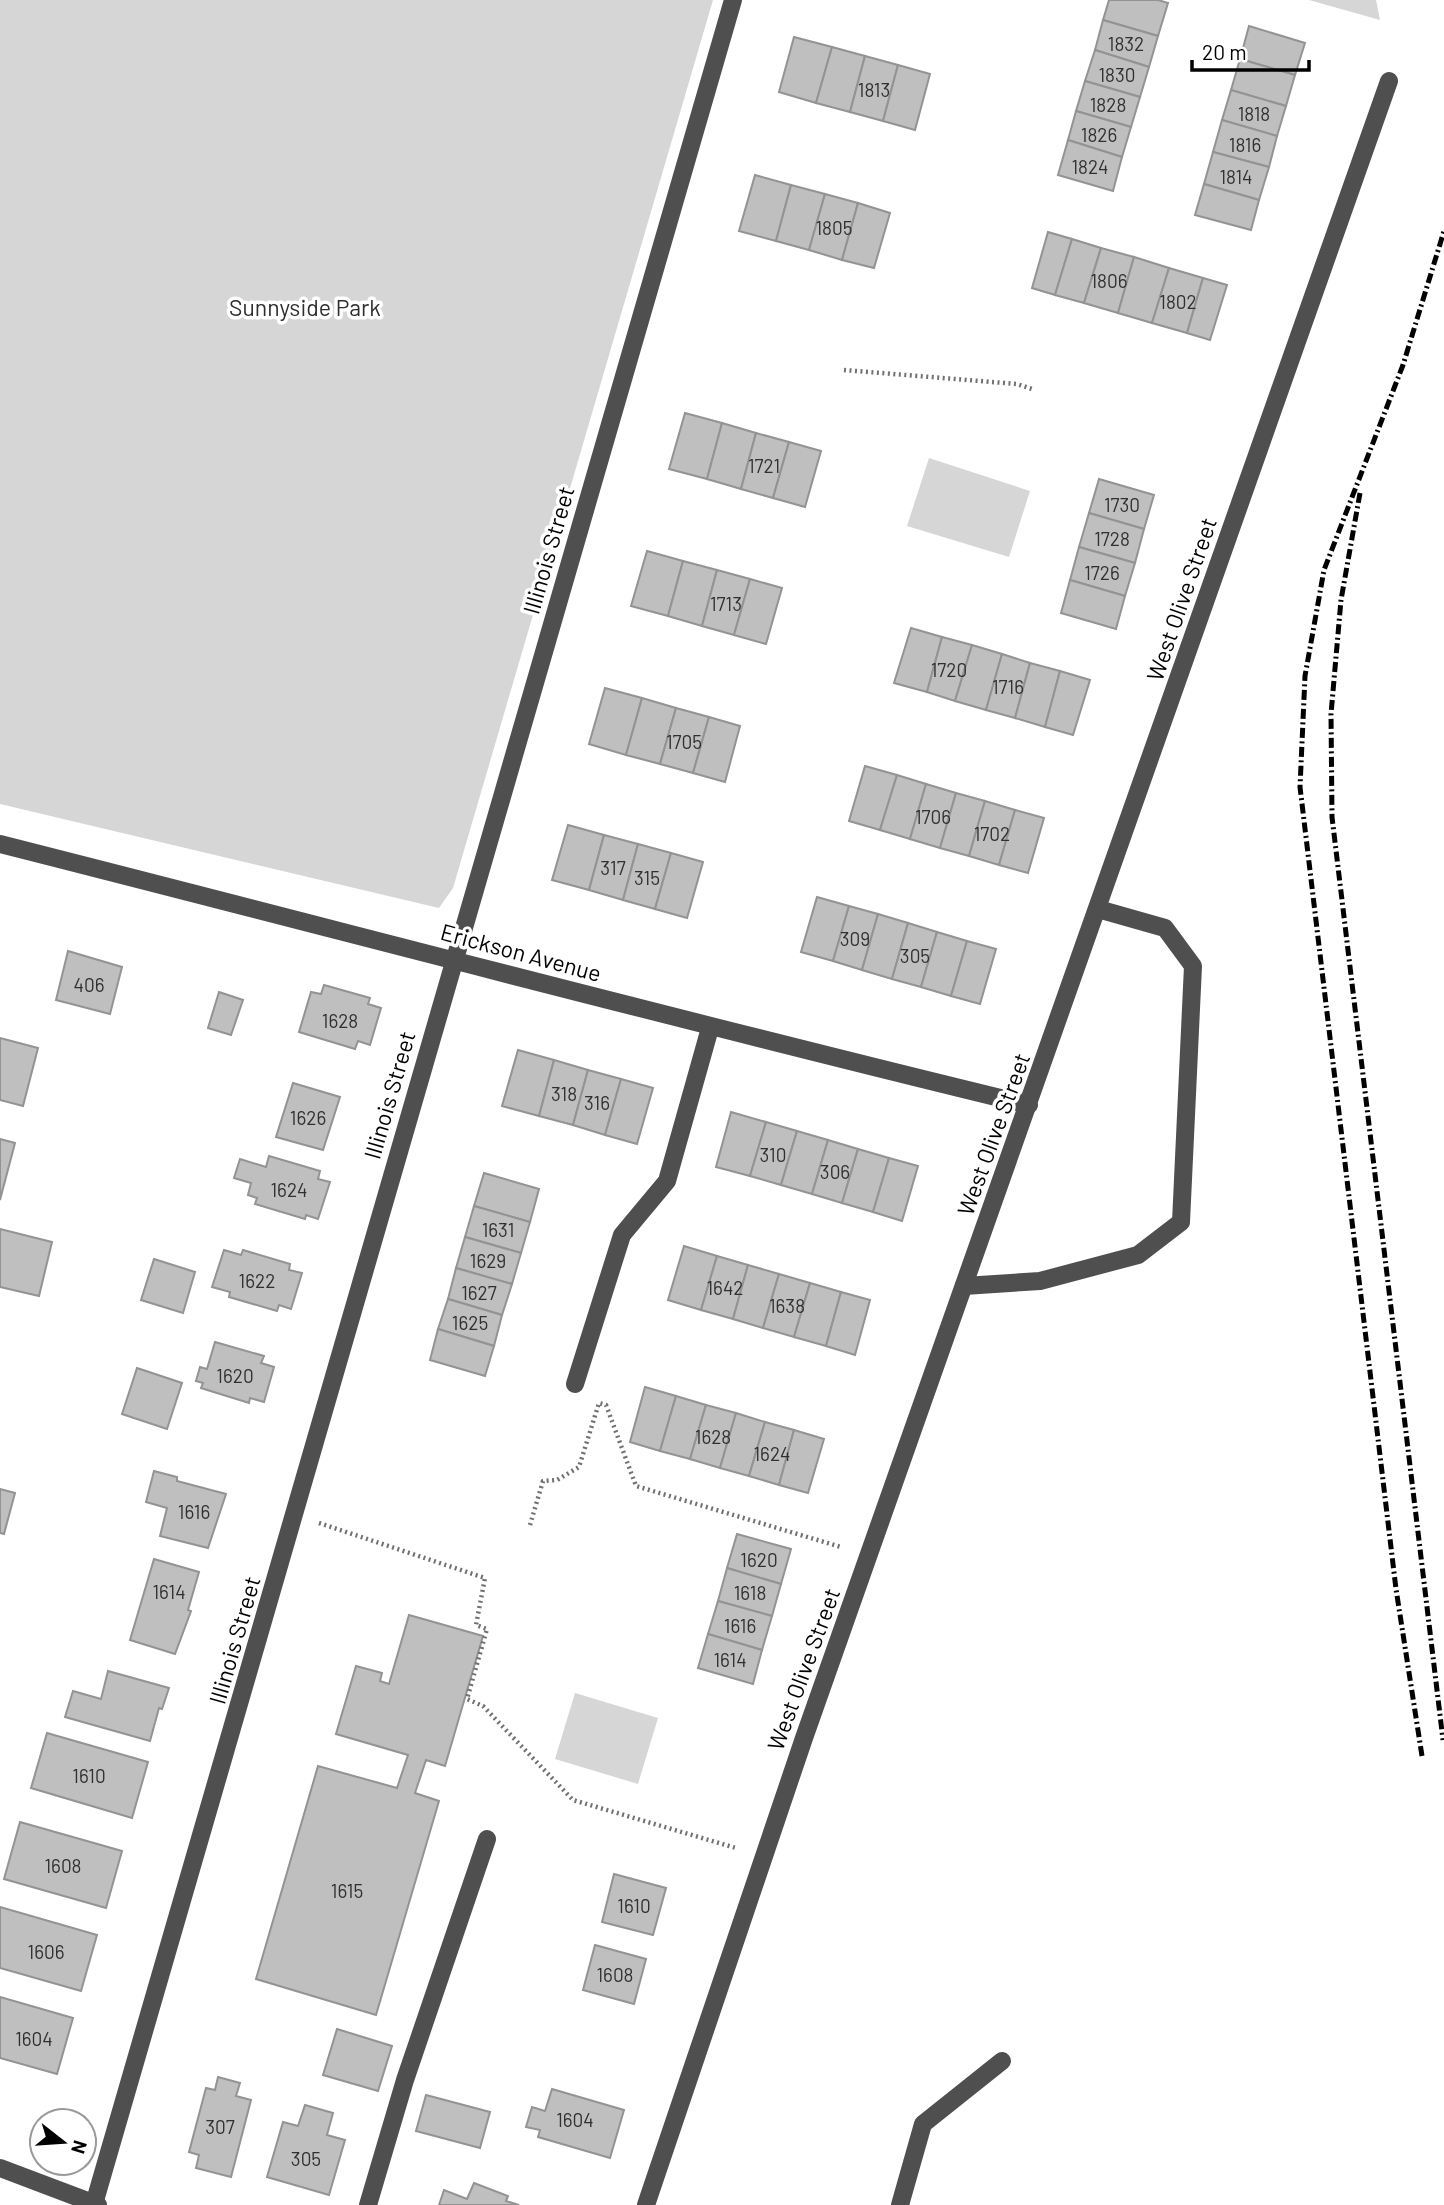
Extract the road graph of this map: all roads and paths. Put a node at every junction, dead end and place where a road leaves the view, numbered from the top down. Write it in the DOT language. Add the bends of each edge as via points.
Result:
graph roads {
  1 [pos="733,0"];
  2 [pos="1389,81"];
  3 [pos="844,370"];
  4 [pos="1032,389"];
  5 [pos="0,844"];
  6 [pos="1098,909"];
  7 [pos="455,959"];
  8 [pos="710,1028"];
  9 [pos="1029,1105"];
  10 [pos="964,1286"];
  11 [pos="575,1384"];
  12 [pos="295,1515"];
  13 [pos="530,1525"];
  14 [pos="869,1555"];
  15 [pos="487,1839"];
  16 [pos="764,1857"];
  17 [pos="1002,2061"];
  18 [pos="0,2168"];
  19 [pos="96,2204"];
  20 [pos="368,2205"];
  21 [pos="646,2205"];
  22 [pos="900,2205"];
  1 -- 7 [label="street, Illinois Street"];
  2 -- 6 [label="street, West Olive Street"];
  3 -- 4 [label="path"];
  5 -- 7 [label="street, Erickson Avenue"];
  6 -- 9 [label="street, West Olive Street"];
  6 -- 10 [label="street" via="1165,928 1193,966 1181,1222 1138,1255 1040,1281"];
  7 -- 8 [label="street, Erickson Avenue"];
  7 -- 12 [label="street, Illinois Street"];
  8 -- 9 [label="street, Erickson Avenue"];
  8 -- 11 [label="street" via="667,1181 622,1234"];
  9 -- 10 [label="street, West Olive Street"];
  10 -- 14 [label="street, West Olive Street"];
  12 -- 16 [label="path" via="485,1578 476,1625 487,1629 467,1699 483,1706 573,1800"];
  12 -- 19 [label="street, Illinois Street"];
  13 -- 14 [label="path" via="543,1480 557,1480 579,1467 599,1403 607,1405 636,1486"];
  14 -- 16 [label="street, West Olive Street"];
  15 -- 20 [label="street"];
  16 -- 21 [label="street, West Olive Street"];
  17 -- 22 [label="street" via="923,2124"];
  18 -- 19 [label="street"];
}
